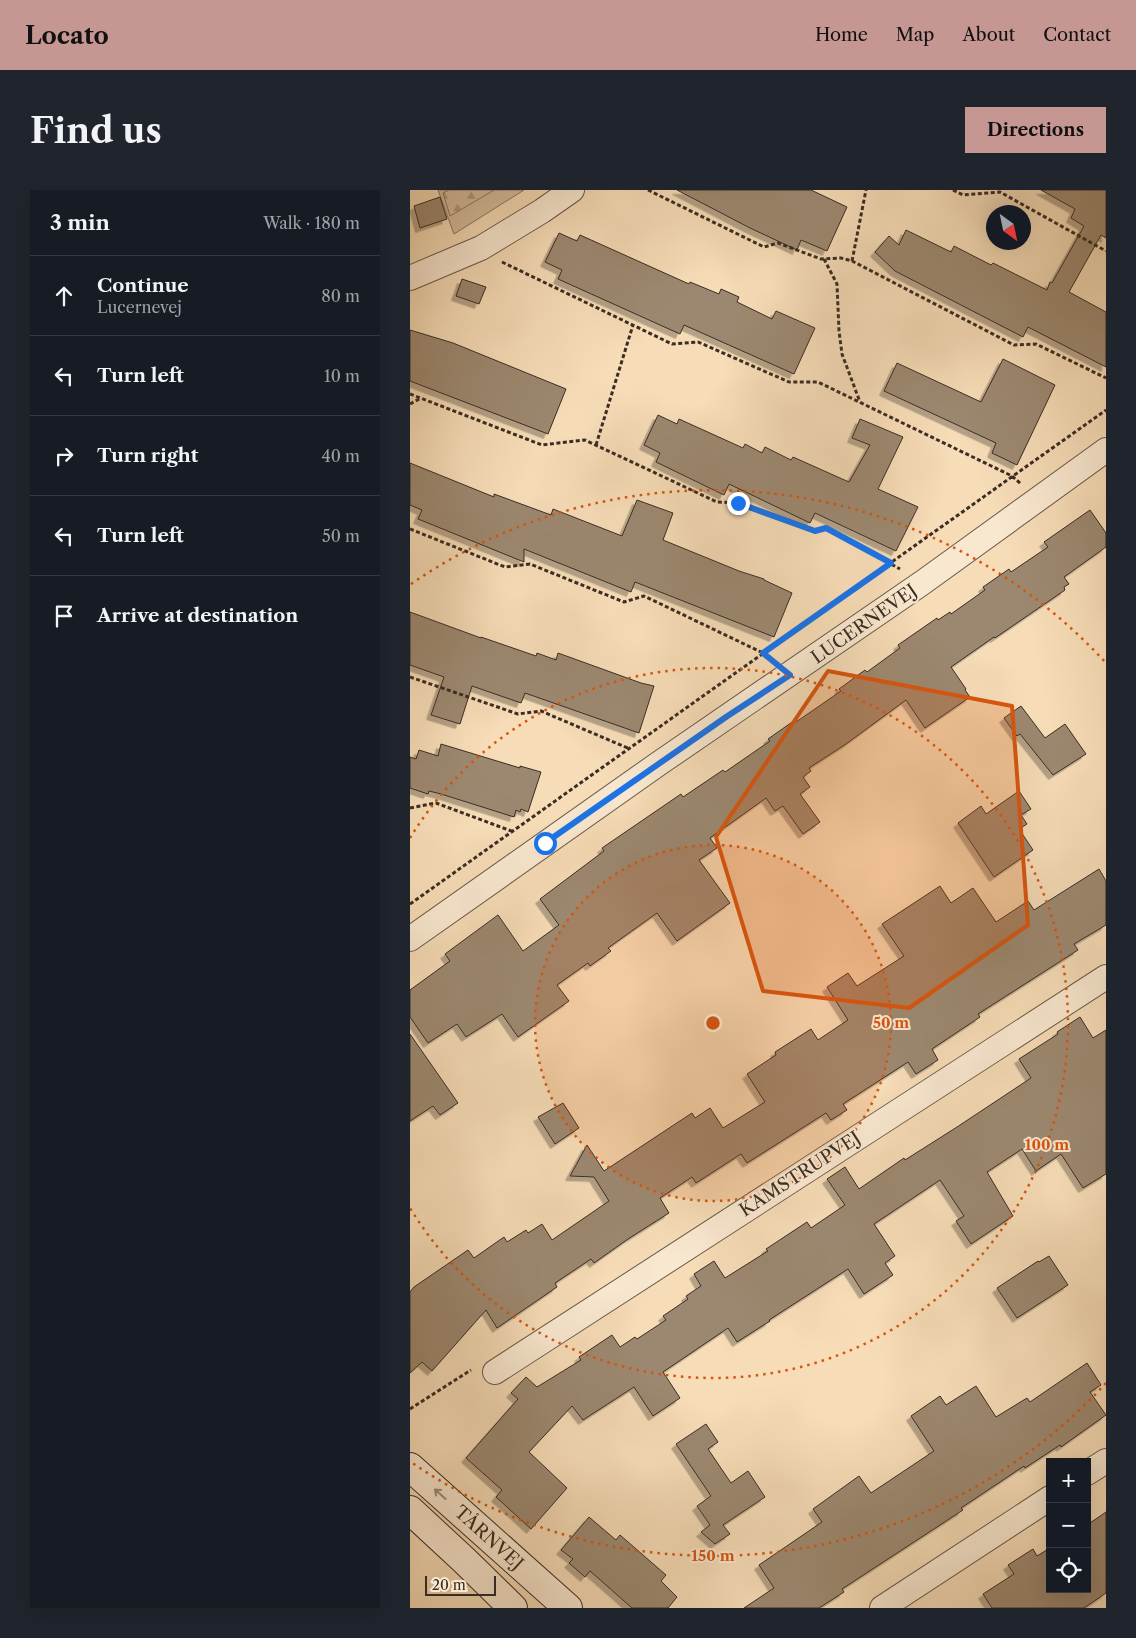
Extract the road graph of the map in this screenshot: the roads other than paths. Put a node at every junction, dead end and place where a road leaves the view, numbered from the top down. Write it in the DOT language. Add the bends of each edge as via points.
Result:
graph roads {
  1 [pos="572,190"];
  2 [pos="410,278"];
  3 [pos="1106,450"];
  4 [pos="410,939"];
  5 [pos="1106,977"];
  6 [pos="495,1372"];
  7 [pos="1106,1460"];
  8 [pos="410,1468"];
  9 [pos="1091,1470"];
  10 [pos="1046,1501"];
  11 [pos="410,1510"];
  12 [pos="513,1608"];
  13 [pos="568,1608"];
  14 [pos="882,1608"];
  1 -- 2 [label="street" via="481,248"];
  3 -- 4 [label="street, LUCERNEVEJ" via="922,583"];
  5 -- 6 [label="street, KAMSTRUPVEJ"];
  7 -- 9 [label="street"];
  13 -- 8 [label="street, TÅRNVEJ, one-way"];
  10 -- 14 [label="street"];
  11 -- 12 [label="street, TÅRNVEJ"];
}
